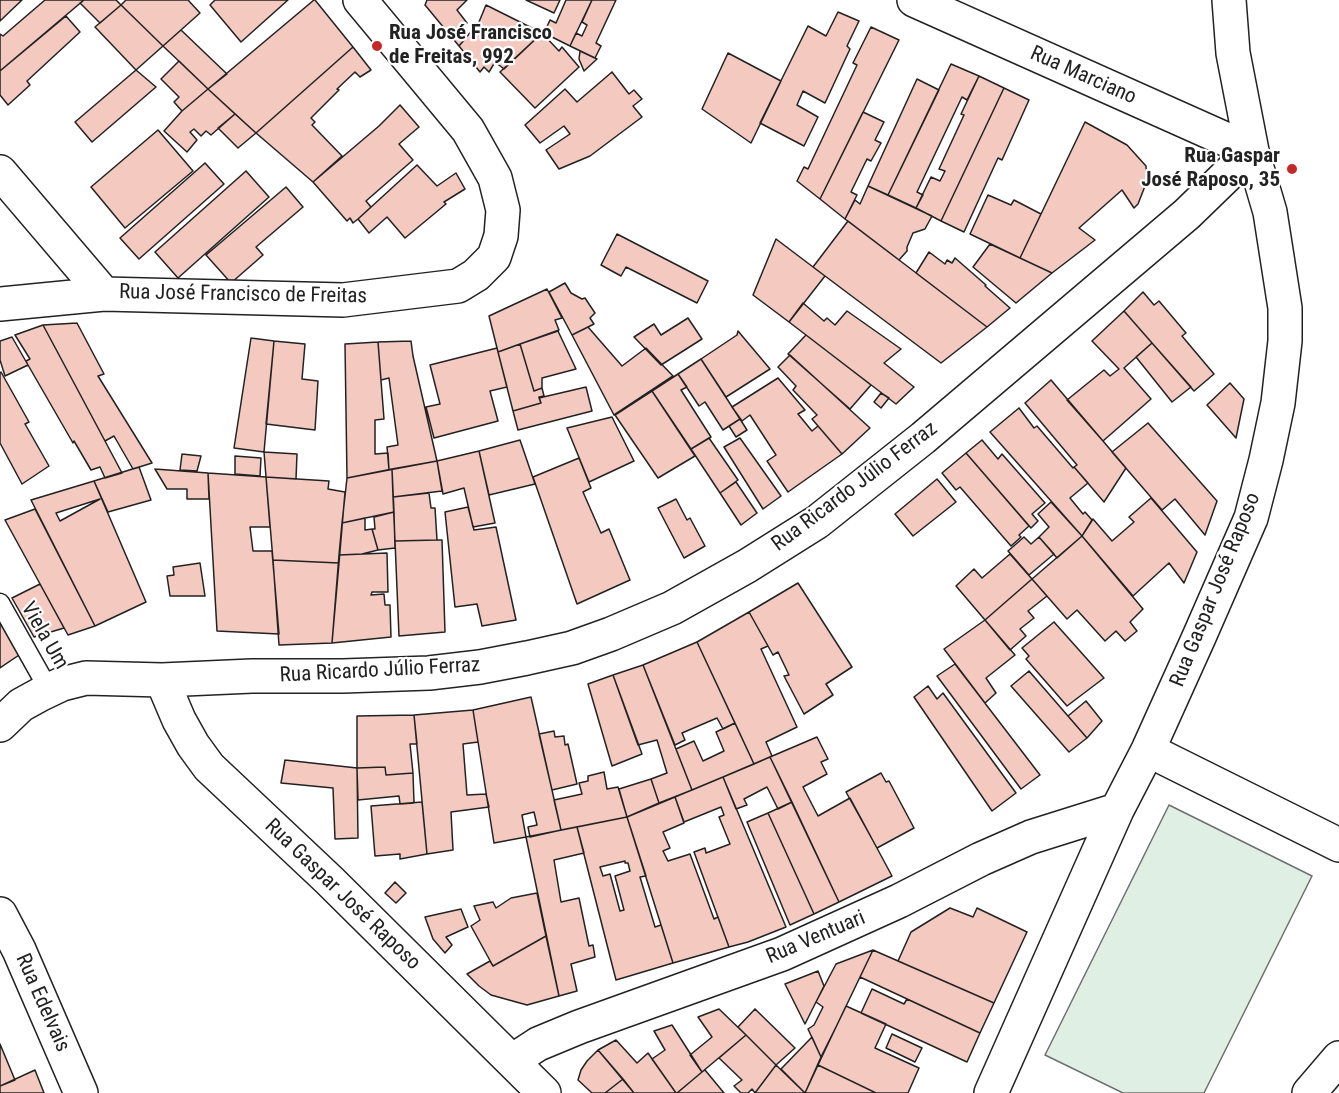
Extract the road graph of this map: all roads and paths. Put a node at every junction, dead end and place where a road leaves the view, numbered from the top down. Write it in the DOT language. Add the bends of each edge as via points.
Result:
graph roads {
  1 [pos="360,0"];
  2 [pos="914,0"];
  3 [pos="1229,0"];
  4 [pos="1252,151"];
  5 [pos="0,172"];
  6 [pos="104,294"];
  7 [pos="0,304"];
  8 [pos="0,603"];
  9 [pos="162,680"];
  10 [pos="49,690"];
  11 [pos="0,725"];
  12 [pos="1148,750"];
  13 [pos="1117,810"];
  14 [pos="1339,845"];
  15 [pos="0,914"];
  16 [pos="1339,1058"];
  17 [pos="512,1061"];
  18 [pos="81,1093"];
  19 [pos="544,1093"];
  20 [pos="991,1093"];
  21 [pos="1309,1093"];
  1 -- 6 [label="street, Rua José Francisco de Freitas" via="468,130 495,178 502,210 501,236 494,256 476,275 458,286 343,300"];
  2 -- 4 [label="street, Rua Marciano"];
  3 -- 4 [label="street, Rua Gaspar José Raposo" via="1233,53"];
  4 -- 9 [label="street, Rua Ricardo Júlio Ferraz" via="1186,214 923,438 817,522 672,608 572,648 480,667 429,673"];
  4 -- 12 [label="street, Rua Gaspar José Raposo" via="1270,212 1286,308 1278,403 1251,518"];
  5 -- 6 [label="street"];
  6 -- 7 [label="street, Rua José Francisco de Freitas"];
  8 -- 10 [label="lane, Viela Um"];
  9 -- 10 [label="street, Rua Ricardo Júlio Ferraz" via="86,678"];
  9 -- 17 [label="street, Rua Gaspar José Raposo" via="193,745 209,767"];
  10 -- 11 [label="street, Rua Ricardo Júlio Ferraz" via="21,705"];
  12 -- 13 [label="street, Rua Gaspar José Raposo"];
  12 -- 14 [label="street"];
  13 -- 17 [label="street, Rua Ventuari" via="1031,837 782,954 579,1027 538,1044"];
  13 -- 20 [label="street, Rua Gaspar José Raposo"];
  15 -- 18 [label="street, Rua Edelvais"];
  16 -- 21 [label="street"];
  17 -- 19 [label="street, Rua Gaspar José Raposo"];
}
